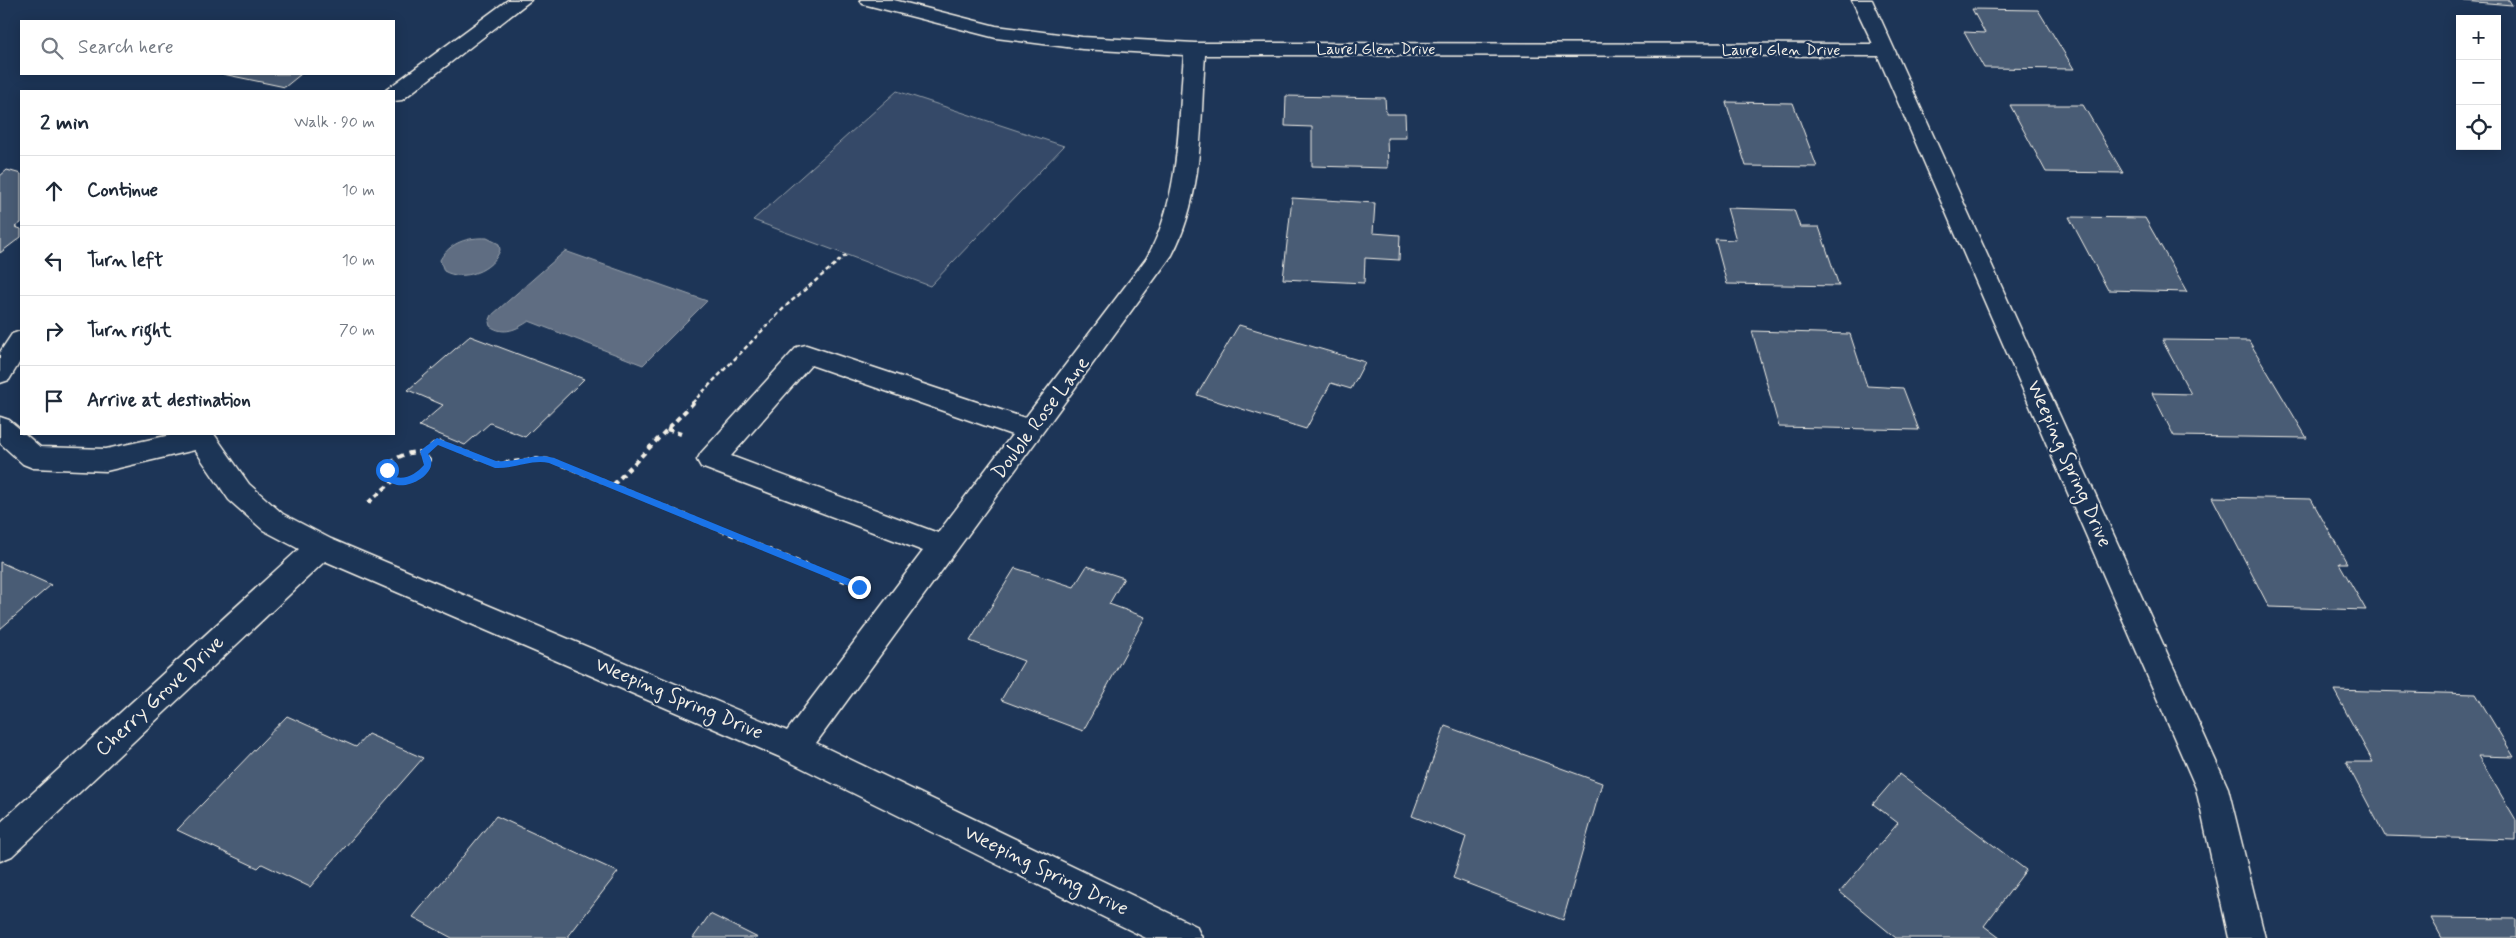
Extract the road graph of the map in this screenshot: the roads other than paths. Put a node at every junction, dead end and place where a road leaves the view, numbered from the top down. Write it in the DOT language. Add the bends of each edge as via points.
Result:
graph roads {
  1 [pos="521,0"];
  2 [pos="870,0"];
  3 [pos="1862,0"];
  4 [pos="1195,48"];
  5 [pos="1886,50"];
  6 [pos="395,94"];
  7 [pos="20,342"];
  8 [pos="0,372"];
  9 [pos="0,427"];
  10 [pos="1031,431"];
  11 [pos="201,436"];
  12 [pos="321,547"];
  13 [pos="944,547"];
  14 [pos="793,748"];
  15 [pos="0,845"];
  16 [pos="1184,938"];
  17 [pos="2247,938"];
  1 -- 6 [label="street"];
  2 -- 4 [label="street, Laurel Glen Drive" via="996,32 1082,43"];
  3 -- 5 [label="street, Weeping Spring Drive"];
  4 -- 5 [label="street, Laurel Glen Drive"];
  4 -- 10 [label="street, Double Rose Lane" via="1183,194 1170,239 1155,264"];
  5 -- 17 [label="street, Weeping Spring Drive" via="2212,788"];
  7 -- 8 [label="street"];
  9 -- 11 [label="street" via="33,456 106,460"];
  10 -- 13 [label="street, Double Rose Lane"];
  10 -- 13 [label="street" via="806,354 712,460"];
  11 -- 12 [label="street, Weeping Spring Drive" via="239,492 273,522"];
  12 -- 14 [label="street, Weeping Spring Drive"];
  12 -- 15 [label="street, Cherry Grove Drive"];
  13 -- 14 [label="street, Double Rose Lane"];
  14 -- 16 [label="street, Weeping Spring Drive"];
}
